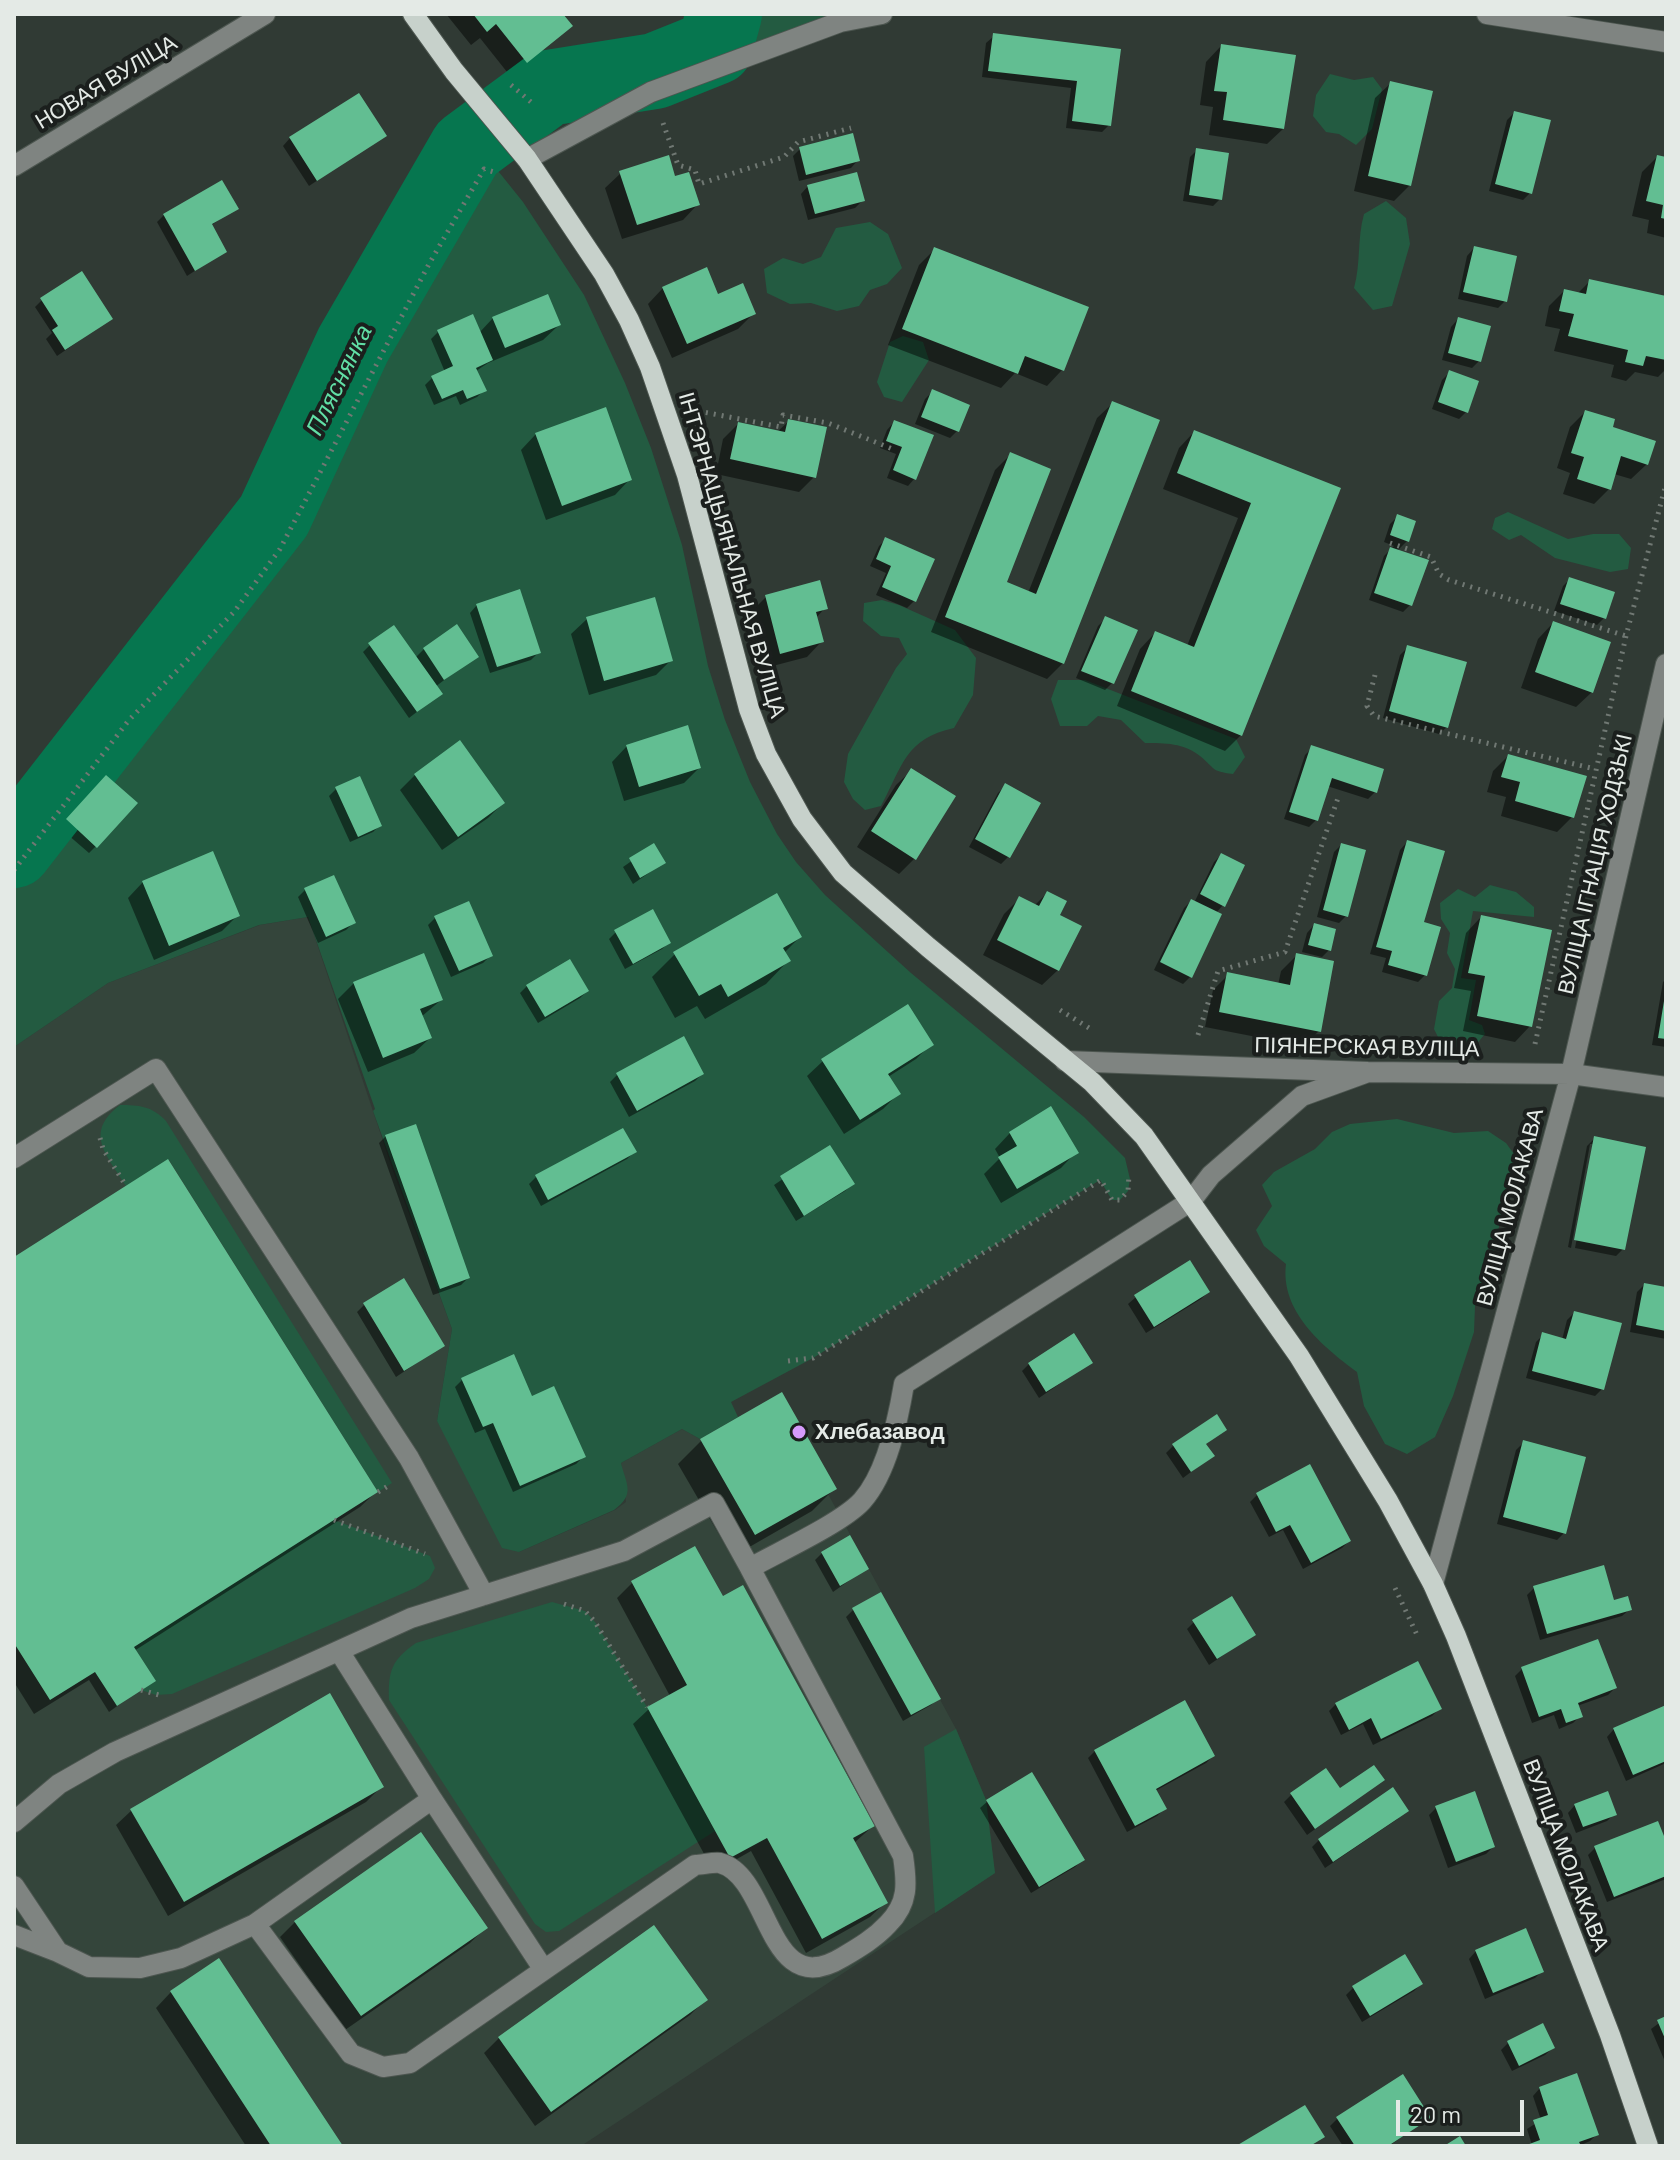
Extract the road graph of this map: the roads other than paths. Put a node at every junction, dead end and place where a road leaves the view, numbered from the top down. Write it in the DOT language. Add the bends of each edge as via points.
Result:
graph roads {
  1 [pos="265,14"];
  2 [pos="413,14"];
  3 [pos="882,14"];
  4 [pos="1487,14"];
  5 [pos="1666,42"];
  6 [pos="523,154"];
  7 [pos="14,166"];
  8 [pos="1666,664"];
  9 [pos="1065,1061"];
  10 [pos="1368,1072"];
  11 [pos="1571,1074"];
  12 [pos="1666,1087"];
  13 [pos="14,1158"];
  14 [pos="1191,1201"];
  15 [pos="750,1568"];
  16 [pos="1433,1584"];
  17 [pos="484,1595"];
  18 [pos="339,1651"];
  19 [pos="432,1799"];
  20 [pos="14,1822"];
  21 [pos="14,1886"];
  22 [pos="255,1924"];
  23 [pos="14,1935"];
  24 [pos="58,1952"];
  25 [pos="544,1970"];
  26 [pos="1648,2146"];
  1 -- 7 [label="street, НОВАЯ ВУЛІЦА"];
  2 -- 6 [label="main road, ІНТЭРНАЦЫЯНАЛЬНАЯ ВУЛІЦА"];
  3 -- 6 [label="street" via="840,22 651,92"];
  4 -- 5 [label="street"];
  6 -- 9 [label="main road, ІНТЭРНАЦЫЯНАЛЬНАЯ ВУЛІЦА" via="604,274 650,367 687,475 749,709 766,754 802,819 843,873"];
  8 -- 11 [label="street, ВУЛІЦА ІГНАЦІЯ ХОДЗЬКІ"];
  9 -- 10 [label="street, ПІЯНЕРСКАЯ ВУЛІЦА"];
  9 -- 14 [label="main road, ІНТЭРНАЦЫЯНАЛЬНАЯ ВУЛІЦА" via="1130,1119"];
  10 -- 11 [label="street, ПІЯНЕРСКАЯ ВУЛІЦА"];
  10 -- 14 [label="street" via="1302,1096 1211,1175"];
  11 -- 12 [label="street, ПІЯНЕРСКАЯ ВУЛІЦА"];
  11 -- 16 [label="street, ВУЛІЦА МОЛАКАВА"];
  13 -- 17 [label="street" via="156,1069 409,1458"];
  14 -- 15 [label="street" via="904,1384 884,1463 862,1500"];
  14 -- 16 [label="main road, ВУЛІЦА МОЛАКАВА" via="1299,1356"];
  15 -- 17 [label="street" via="714,1503 624,1551"];
  15 -- 25 [label="street" via="903,1856 907,1888 896,1916 874,1938 826,1968 804,1968 786,1955 738,1873 718,1863 695,1865"];
  16 -- 26 [label="main road, ВУЛІЦА МОЛАКАВА" via="1610,2035"];
  17 -- 18 [label="street" via="411,1618"];
  18 -- 19 [label="street"];
  18 -- 20 [label="street" via="115,1752 59,1784"];
  19 -- 22 [label="street"];
  19 -- 25 [label="street"];
  21 -- 24 [label="street"];
  22 -- 24 [label="street" via="181,1958 140,1968 89,1967"];
  22 -- 25 [label="street" via="351,2054 383,2067 410,2063"];
  23 -- 24 [label="street"];
}
